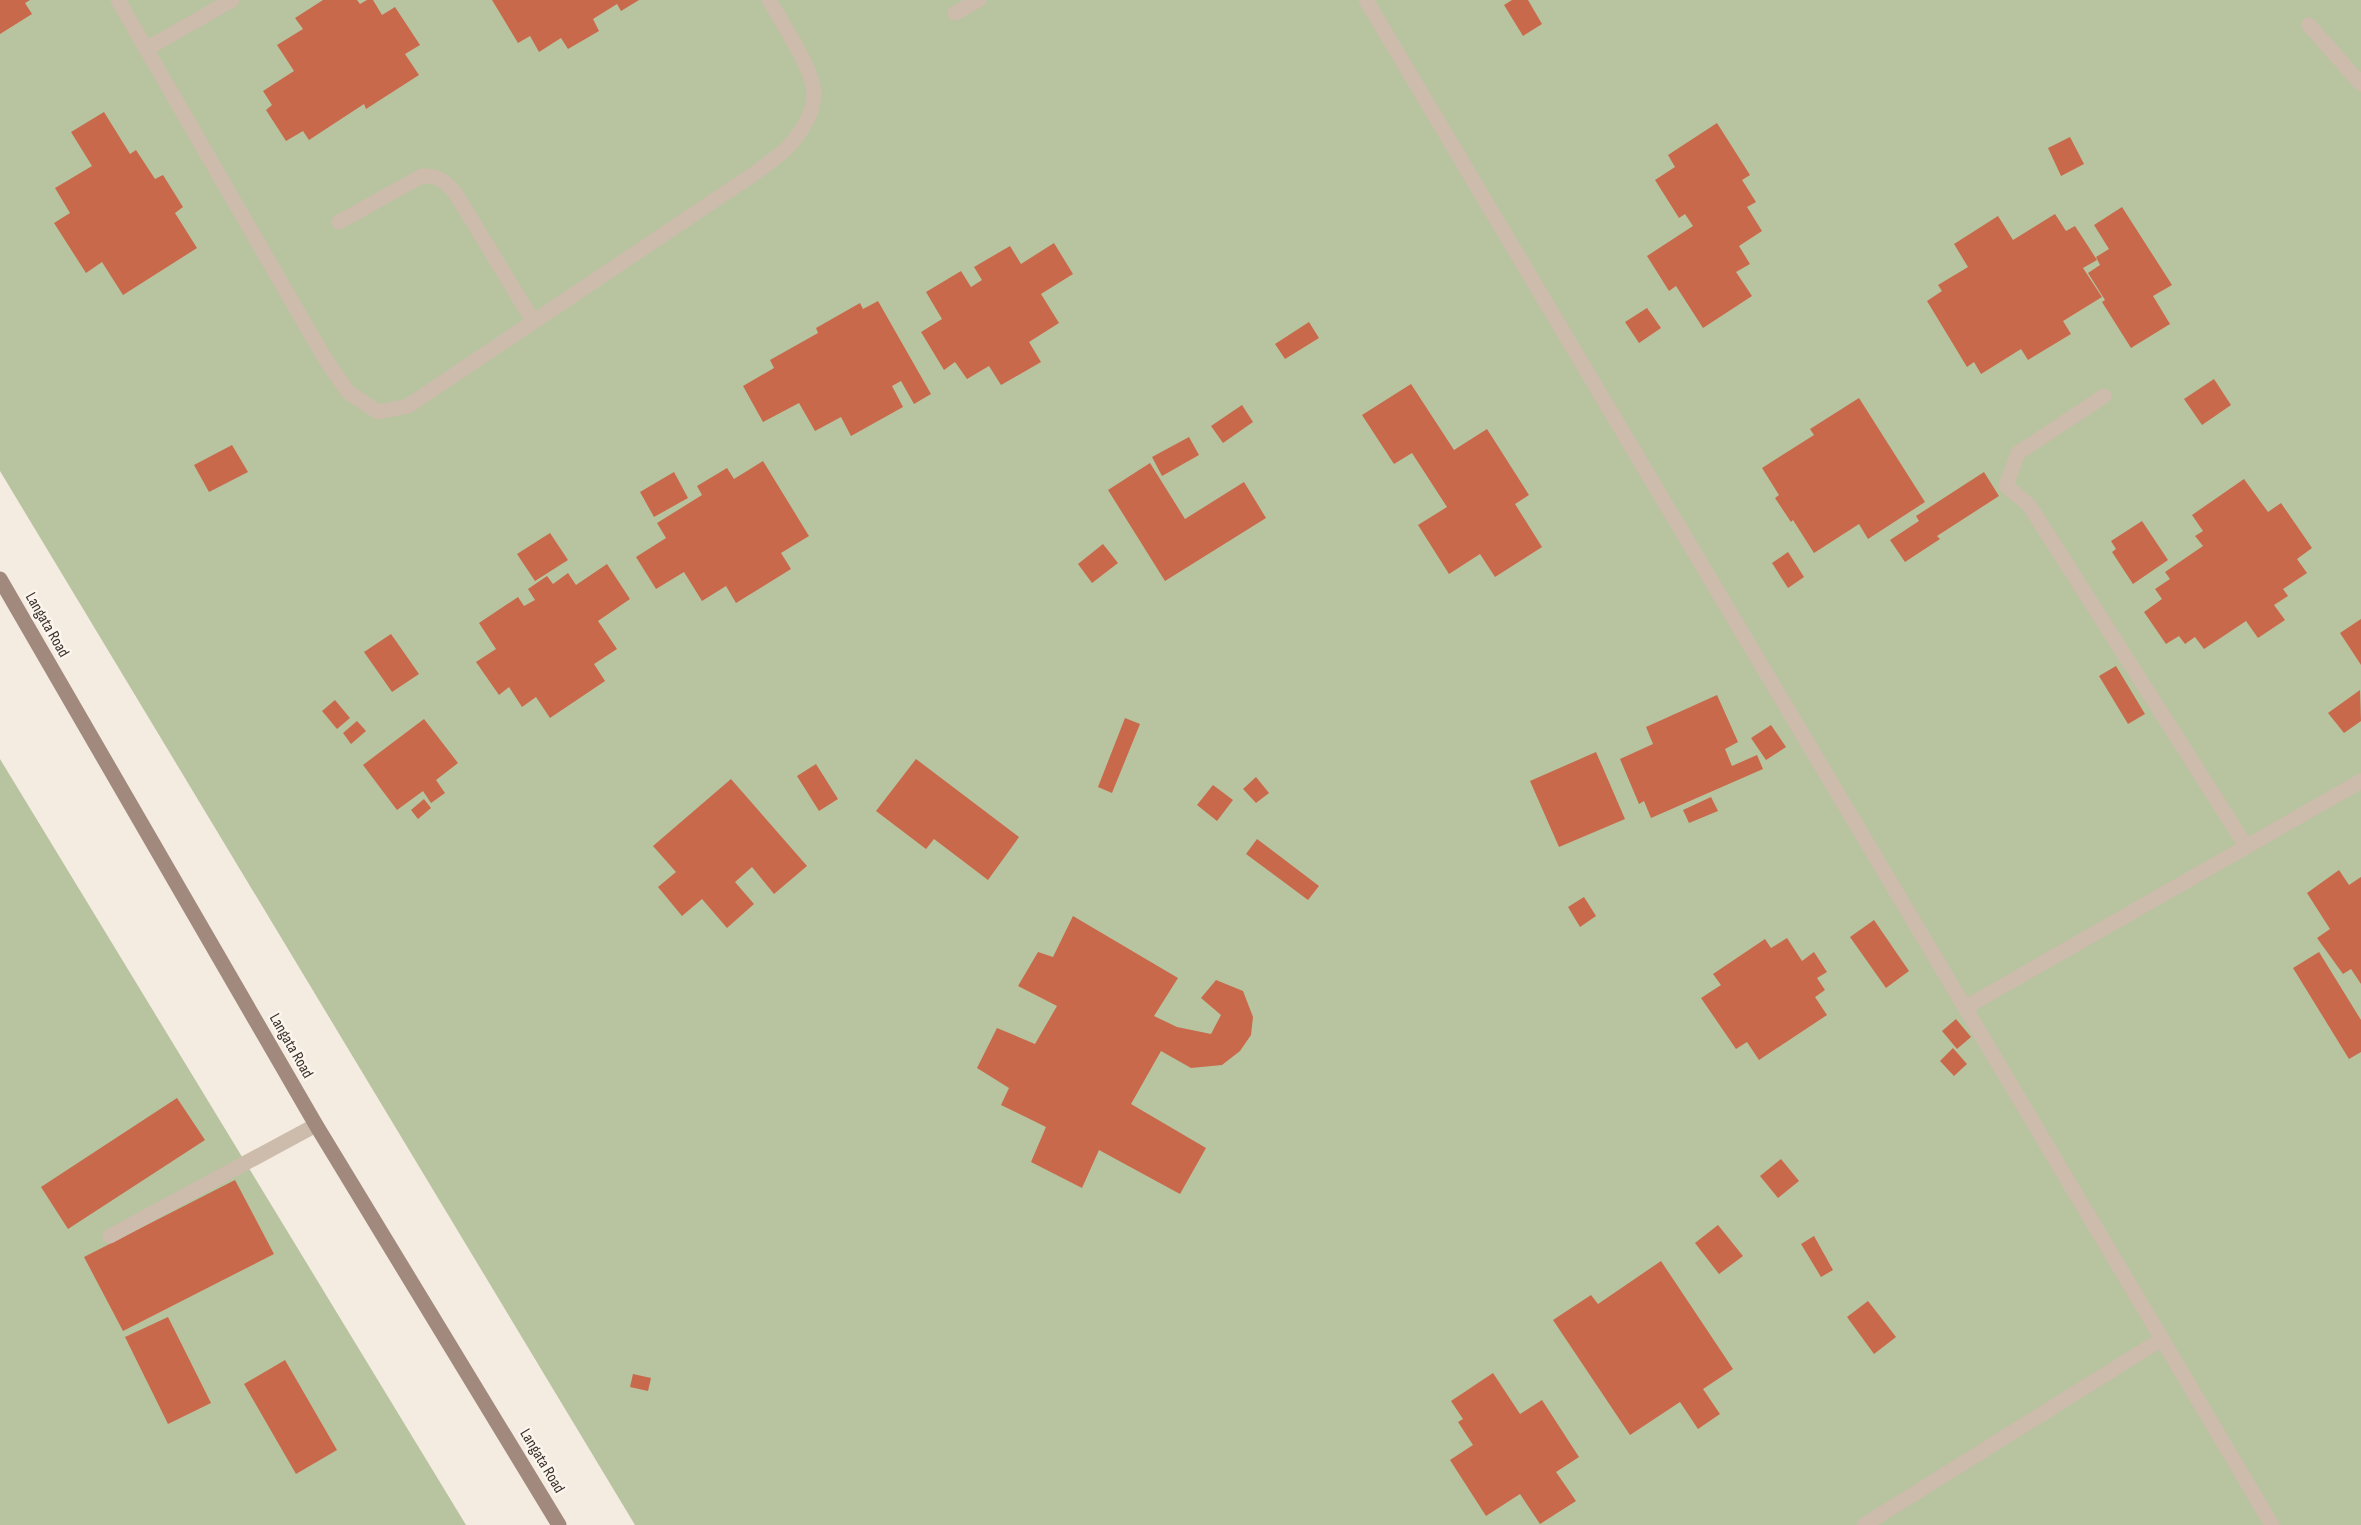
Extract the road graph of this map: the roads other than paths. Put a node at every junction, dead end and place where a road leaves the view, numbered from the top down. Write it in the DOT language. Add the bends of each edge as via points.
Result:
graph roads {
  1 [pos="118,0"];
  2 [pos="232,0"];
  3 [pos="769,0"];
  4 [pos="979,0"];
  5 [pos="1366,0"];
  6 [pos="955,13"];
  7 [pos="2309,25"];
  8 [pos="146,49"];
  9 [pos="2361,84"];
  10 [pos="339,222"];
  11 [pos="533,321"];
  12 [pos="2104,396"];
  13 [pos="0,579"];
  14 [pos="2361,781"];
  15 [pos="2246,846"];
  16 [pos="1966,1007"];
  17 [pos="316,1125"];
  18 [pos="110,1236"];
  19 [pos="2162,1339"];
  20 [pos="560,1525"];
  21 [pos="1864,1525"];
  22 [pos="2272,1525"];
  1 -- 8 [label="street"];
  2 -- 8 [label="street"];
  3 -- 11 [label="street" via="807,70 814,93 804,127 786,149 758,171"];
  4 -- 6 [label="street"];
  5 -- 16 [label="street"];
  7 -- 9 [label="street"];
  8 -- 11 [label="street" via="348,392 378,412 408,406"];
  10 -- 11 [label="street" via="422,176 434,175 456,194"];
  12 -- 15 [label="street" via="2018,453 2006,486 2029,505"];
  13 -- 17 [label="main road, Langata Road"];
  14 -- 15 [label="street"];
  15 -- 16 [label="street"];
  16 -- 19 [label="street"];
  17 -- 18 [label="street"];
  17 -- 20 [label="main road, Langata Road"];
  19 -- 21 [label="street"];
  19 -- 22 [label="street"];
}
